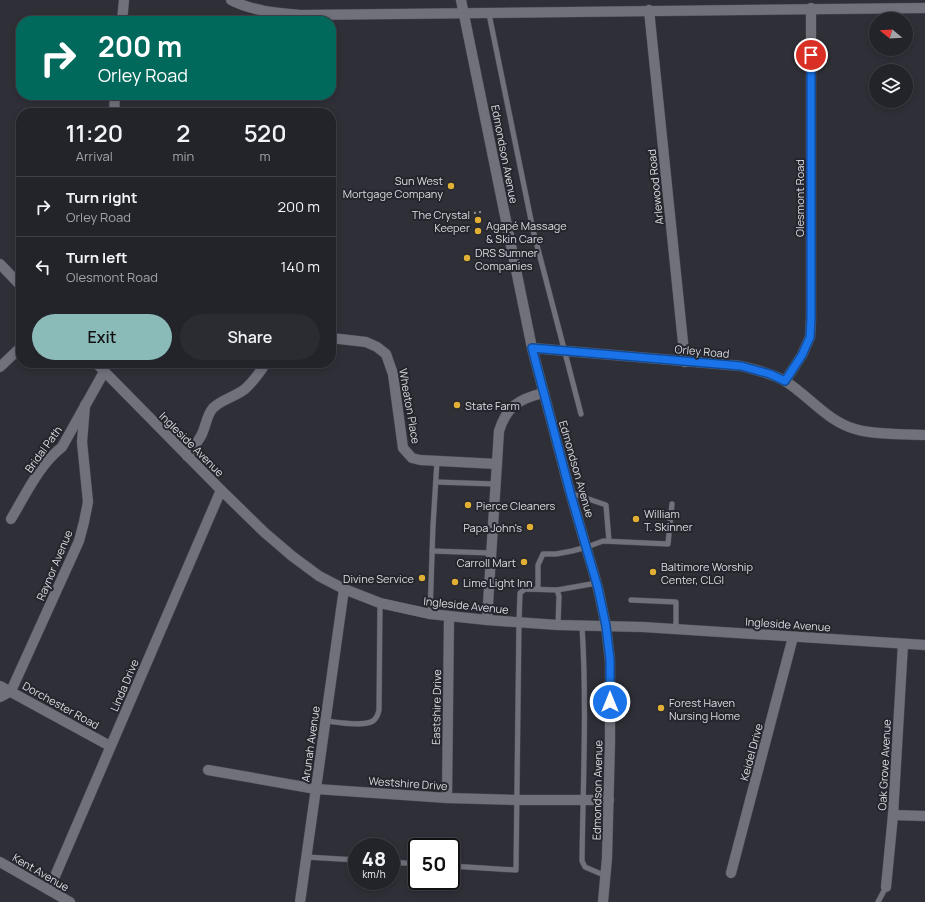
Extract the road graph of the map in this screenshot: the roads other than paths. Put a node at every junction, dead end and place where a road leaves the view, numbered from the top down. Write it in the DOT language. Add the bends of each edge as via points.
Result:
graph roads {
  1 [pos="124,0"];
  2 [pos="231,0"];
  3 [pos="461,0"];
  4 [pos="811,8"];
  5 [pos="925,8"];
  6 [pos="650,10"];
  7 [pos="464,14"];
  8 [pos="489,14"];
  9 [pos="122,16"];
  10 [pos="0,264"];
  11 [pos="16,281"];
  12 [pos="336,339"];
  13 [pos="532,348"];
  14 [pos="565,351"];
  15 [pos="16,352"];
  16 [pos="685,362"];
  17 [pos="0,367"];
  18 [pos="100,368"];
  19 [pos="263,368"];
  20 [pos="104,372"];
  21 [pos="785,381"];
  22 [pos="543,393"];
  23 [pos="85,405"];
  24 [pos="581,414"];
  25 [pos="925,435"];
  26 [pos="186,456"];
  27 [pos="438,461"];
  28 [pos="496,464"];
  29 [pos="436,482"];
  30 [pos="495,484"];
  31 [pos="221,490"];
  32 [pos="570,492"];
  33 [pos="672,504"];
  34 [pos="11,519"];
  35 [pos="609,541"];
  36 [pos="587,547"];
  37 [pos="432,551"];
  38 [pos="491,553"];
  39 [pos="597,583"];
  40 [pos="344,589"];
  41 [pos="538,589"];
  42 [pos="557,590"];
  43 [pos="631,600"];
  44 [pos="380,603"];
  45 [pos="430,614"];
  46 [pos="450,617"];
  47 [pos="488,620"];
  48 [pos="519,622"];
  49 [pos="558,625"];
  50 [pos="582,626"];
  51 [pos="606,626"];
  52 [pos="676,629"];
  53 [pos="793,636"];
  54 [pos="903,644"];
  55 [pos="925,645"];
  56 [pos="0,686"];
  57 [pos="11,692"];
  58 [pos="0,697"];
  59 [pos="326,721"];
  60 [pos="110,746"];
  61 [pos="208,770"];
  62 [pos="316,789"];
  63 [pos="447,798"];
  64 [pos="518,800"];
  65 [pos="583,800"];
  66 [pos="609,800"];
  67 [pos="893,815"];
  68 [pos="925,816"];
  69 [pos="306,857"];
  70 [pos="348,859"];
  71 [pos="0,862"];
  72 [pos="460,867"];
  73 [pos="731,873"];
  74 [pos="606,876"];
  75 [pos="886,887"];
  76 [pos="49,890"];
  77 [pos="70,902"];
  78 [pos="300,902"];
  79 [pos="603,902"];
  80 [pos="878,902"];
  1 -- 9 [label="street"];
  2 -- 7 [label="street" via="259,10 301,15"];
  3 -- 7 [label="street, Edmondson Avenue"];
  4 -- 5 [label="street"];
  4 -- 6 [label="street"];
  4 -- 21 [label="street, Olesmont Road" via="810,337"];
  6 -- 8 [label="street"];
  6 -- 16 [label="street, Arlewood Road"];
  7 -- 8 [label="street"];
  7 -- 13 [label="street, Edmondson Avenue"];
  8 -- 14 [label="lane" via="533,230"];
  10 -- 11 [label="street"];
  12 -- 27 [label="street, Wheaton Place" via="366,342 386,354 393,374 403,448 412,458"];
  13 -- 14 [label="street, Orley Road"];
  13 -- 22 [label="street, Edmondson Avenue"];
  14 -- 16 [label="street, Orley Road"];
  14 -- 24 [label="lane"];
  15 -- 17 [label="street"];
  16 -- 21 [label="street, Orley Road" via="741,366"];
  18 -- 20 [label="street, Ingleside Avenue"];
  19 -- 26 [label="street" via="244,389 214,408 208,415 201,436"];
  20 -- 23 [label="street, Bridal Path"];
  20 -- 26 [label="street, Ingleside Avenue"];
  21 -- 25 [label="street, Orley Road" via="827,415 855,430"];
  22 -- 28 [label="street" via="527,398 509,411 502,421"];
  22 -- 32 [label="street, Edmondson Avenue"];
  23 -- 34 [label="street, Bridal Path" via="62,447 45,464"];
  23 -- 57 [label="street, Raynor Avenue" via="82,442 88,502 84,522 79,541"];
  26 -- 31 [label="street, Ingleside Avenue"];
  27 -- 28 [label="street, Wheaton Place"];
  27 -- 29 [label="lane"];
  28 -- 30 [label="street"];
  29 -- 30 [label="lane"];
  29 -- 37 [label="lane"];
  30 -- 38 [label="street"];
  31 -- 40 [label="street, Ingleside Avenue" via="292,556 319,576"];
  31 -- 60 [label="street, Linda Drive"];
  32 -- 35 [label="lane" via="606,505"];
  32 -- 36 [label="street, Edmondson Avenue"];
  33 -- 35 [label="lane" via="668,544"];
  35 -- 36 [label="lane"];
  36 -- 39 [label="street, Edmondson Avenue"];
  36 -- 41 [label="lane" via="556,554 543,554 538,565"];
  37 -- 38 [label="lane"];
  37 -- 45 [label="lane"];
  38 -- 47 [label="street"];
  39 -- 42 [label="lane"];
  39 -- 51 [label="street, Edmondson Avenue"];
  40 -- 44 [label="street, Ingleside Avenue"];
  40 -- 59 [label="street, Arunah Avenue"];
  41 -- 42 [label="lane"];
  41 -- 48 [label="lane" via="525,589 520,593"];
  42 -- 49 [label="lane"];
  43 -- 52 [label="lane" via="676,602"];
  44 -- 45 [label="street, Ingleside Avenue"];
  44 -- 59 [label="lane" via="377,717 363,724"];
  45 -- 46 [label="street, Ingleside Avenue"];
  46 -- 47 [label="street, Ingleside Avenue"];
  46 -- 63 [label="street, Eastshire Drive"];
  47 -- 48 [label="street, Ingleside Avenue"];
  48 -- 49 [label="street, Ingleside Avenue"];
  48 -- 64 [label="lane"];
  49 -- 50 [label="street, Ingleside Avenue"];
  50 -- 51 [label="street, Ingleside Avenue"];
  50 -- 65 [label="lane"];
  51 -- 52 [label="street, Ingleside Avenue"];
  51 -- 66 [label="street, Edmondson Avenue" via="610,660"];
  52 -- 53 [label="street, Ingleside Avenue"];
  53 -- 54 [label="street, Ingleside Avenue"];
  53 -- 73 [label="street, Keidel Drive"];
  54 -- 55 [label="street, Ingleside Avenue"];
  54 -- 67 [label="street, Oak Grove Avenue"];
  56 -- 57 [label="street, Dorchester Road"];
  57 -- 58 [label="street"];
  57 -- 60 [label="street, Dorchester Road"];
  59 -- 62 [label="street, Arunah Avenue"];
  60 -- 76 [label="street, Linda Drive"];
  61 -- 62 [label="street, Westshire Drive"];
  62 -- 63 [label="street, Westshire Drive"];
  62 -- 69 [label="street, Arunah Avenue"];
  63 -- 64 [label="street, Westshire Drive"];
  64 -- 65 [label="street, Westshire Drive"];
  64 -- 72 [label="lane" via="516,870"];
  65 -- 66 [label="street, Westshire Drive"];
  65 -- 74 [label="lane" via="582,861 585,867"];
  66 -- 74 [label="street, Edmondson Avenue"];
  67 -- 68 [label="street"];
  67 -- 75 [label="street, Oak Grove Avenue"];
  69 -- 70 [label="lane"];
  69 -- 78 [label="street, Arunah Avenue"];
  71 -- 76 [label="street, Kent Avenue"];
  74 -- 79 [label="street, Edmondson Avenue"];
  75 -- 80 [label="lane"];
  76 -- 77 [label="street, Kent Avenue"];
}
